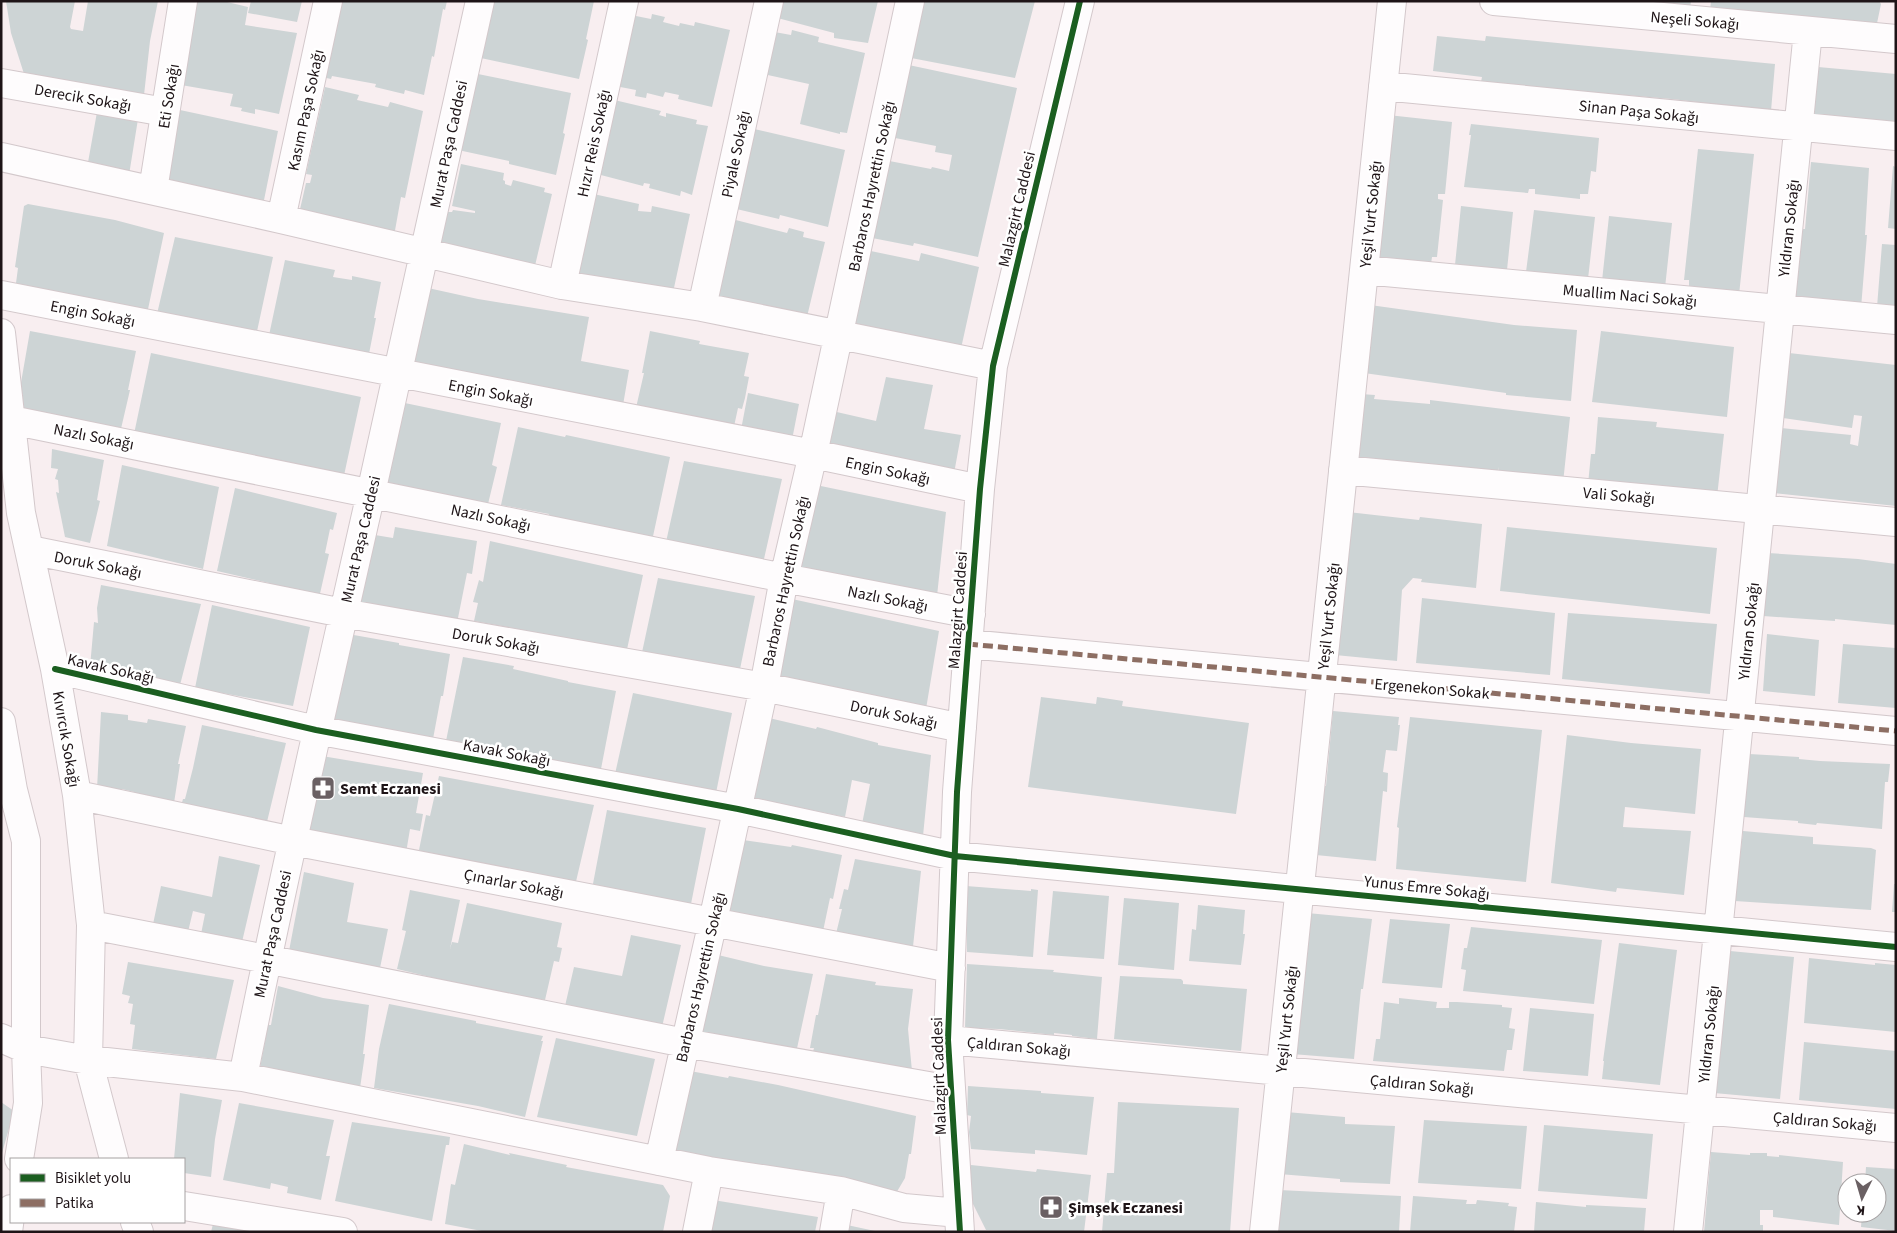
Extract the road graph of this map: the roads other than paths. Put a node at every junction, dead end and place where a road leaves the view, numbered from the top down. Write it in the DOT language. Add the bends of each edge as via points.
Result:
graph roads {
  1 [pos="183,1"];
  2 [pos="328,1"];
  3 [pos="480,1"];
  4 [pos="624,1"];
  5 [pos="768,1"];
  6 [pos="910,1"];
  7 [pos="1080,1"];
  8 [pos="1392,1"];
  9 [pos="1494,1"];
  10 [pos="1808,31"];
  11 [pos="1896,39"];
  12 [pos="1,82"];
  13 [pos="1383,86"];
  14 [pos="166,112"];
  15 [pos="1798,126"];
  16 [pos="1896,136"];
  17 [pos="1,156"];
  18 [pos="153,190"];
  19 [pos="281,218"];
  20 [pos="424,253"];
  21 [pos="1364,270"];
  22 [pos="562,285"];
  23 [pos="1,295"];
  24 [pos="702,307"];
  25 [pos="1780,309"];
  26 [pos="1896,320"];
  27 [pos="1,333"];
  28 [pos="839,335"];
  29 [pos="993,366"];
  30 [pos="397,374"];
  31 [pos="11,420"];
  32 [pos="813,454"];
  33 [pos="1343,470"];
  34 [pos="980,489"];
  35 [pos="371,492"];
  36 [pos="1760,509"];
  37 [pos="1896,522"];
  38 [pos="30,550"];
  39 [pos="784,578"];
  40 [pos="343,613"];
  41 [pos="971,614"];
  42 [pos="968,644"];
  43 [pos="54,669"];
  44 [pos="1321,678"];
  45 [pos="764,687"];
  46 [pos="1740,716"];
  47 [pos="1,722"];
  48 [pos="962,728"];
  49 [pos="316,730"];
  50 [pos="1896,731"];
  51 [pos="7,790"];
  52 [pos="77,795"];
  53 [pos="738,808"];
  54 [pos="292,841"];
  55 [pos="955,856"];
  56 [pos="1300,889"];
  57 [pos="713,921"];
  58 [pos="91,925"];
  59 [pos="1718,929"];
  60 [pos="1896,947"];
  61 [pos="266,959"];
  62 [pos="951,968"];
  63 [pos="948,1040"];
  64 [pos="685,1043"];
  65 [pos="14,1044"];
  66 [pos="88,1060"];
  67 [pos="1280,1071"];
  68 [pos="242,1077"];
  69 [pos="951,1090"];
  70 [pos="1700,1110"];
  71 [pos="1896,1128"];
  72 [pos="19,1158"];
  73 [pos="114,1158"];
  74 [pos="659,1161"];
  75 [pos="709,1171"];
  76 [pos="841,1191"];
  77 [pos="185,1206"];
  78 [pos="10,1216"];
  79 [pos="902,1220"];
  80 [pos="960,1223"];
  81 [pos="8,1232"];
  82 [pos="342,1232"];
  83 [pos="696,1232"];
  84 [pos="834,1232"];
  85 [pos="1264,1232"];
  86 [pos="1688,1232"];
  1 -- 14 [label="street, Eti Sokağı"];
  2 -- 19 [label="street, Kasım Paşa Sokağı"];
  3 -- 20 [label="street, Murat Paşa Caddesi"];
  4 -- 22 [label="street, Hızır Reis Sokağı"];
  5 -- 24 [label="street, Piyale Sokağı"];
  6 -- 28 [label="street, Barbaros Hayrettin Sokağı"];
  7 -- 29 [label="street, Malazgirt Caddesi"];
  8 -- 13 [label="street, Yeşil Yurt Sokağı"];
  9 -- 10 [label="street, Neşeli Sokağı"];
  10 -- 11 [label="street, Neşeli Sokağı"];
  10 -- 15 [label="street, Yıldıran Sokağı"];
  12 -- 14 [label="street, Derecik Sokağı"];
  13 -- 15 [label="street, Sinan Paşa Sokağı"];
  13 -- 21 [label="street, Yeşil Yurt Sokağı"];
  14 -- 18 [label="street, Eti Sokağı"];
  15 -- 16 [label="street, Sinan Paşa Sokağı"];
  15 -- 25 [label="street, Yıldıran Sokağı"];
  17 -- 18 [label="street"];
  18 -- 19 [label="street"];
  19 -- 20 [label="street"];
  20 -- 22 [label="street"];
  20 -- 30 [label="street, Murat Paşa Caddesi"];
  21 -- 25 [label="street, Muallim Naci Sokağı"];
  21 -- 33 [label="street, Yeşil Yurt Sokağı"];
  22 -- 24 [label="street"];
  23 -- 30 [label="street, Engin Sokağı"];
  24 -- 28 [label="street"];
  25 -- 26 [label="street, Muallim Naci Sokağı"];
  25 -- 36 [label="street, Yıldıran Sokağı"];
  27 -- 31 [label="street, Kıvırcık Sokağı"];
  28 -- 29 [label="street"];
  28 -- 32 [label="street, Barbaros Hayrettin Sokağı"];
  29 -- 34 [label="street, Malazgirt Caddesi"];
  30 -- 32 [label="street, Engin Sokağı"];
  30 -- 35 [label="street, Murat Paşa Caddesi"];
  31 -- 35 [label="street, Nazlı Sokağı"];
  31 -- 38 [label="street, Kıvırcık Sokağı" via="21,513"];
  32 -- 34 [label="street, Engin Sokağı"];
  32 -- 39 [label="street, Barbaros Hayrettin Sokağı"];
  33 -- 36 [label="street, Vali Sokağı"];
  33 -- 44 [label="street, Yeşil Yurt Sokağı"];
  34 -- 41 [label="street, Malazgirt Caddesi"];
  35 -- 39 [label="street, Nazlı Sokağı"];
  35 -- 40 [label="street, Murat Paşa Caddesi"];
  36 -- 37 [label="street, Vali Sokağı"];
  36 -- 46 [label="street, Yıldıran Sokağı"];
  38 -- 40 [label="street, Doruk Sokağı"];
  38 -- 43 [label="street, Kıvırcık Sokağı"];
  39 -- 41 [label="street, Nazlı Sokağı"];
  39 -- 45 [label="street, Barbaros Hayrettin Sokağı"];
  40 -- 45 [label="street, Doruk Sokağı"];
  40 -- 49 [label="street, Murat Paşa Caddesi"];
  41 -- 42 [label="street, Malazgirt Caddesi"];
  42 -- 44 [label="street, Ergenekon Sokak"];
  42 -- 48 [label="street, Malazgirt Caddesi"];
  43 -- 49 [label="street, Kavak Sokağı"];
  43 -- 52 [label="street, Kıvırcık Sokağı"];
  44 -- 46 [label="street, Ergenekon Sokak"];
  44 -- 56 [label="street, Yeşil Yurt Sokağı"];
  45 -- 48 [label="street, Doruk Sokağı"];
  45 -- 53 [label="street, Barbaros Hayrettin Sokağı"];
  46 -- 50 [label="street, Ergenekon Sokak"];
  46 -- 59 [label="street, Yıldıran Sokağı"];
  47 -- 51 [label="street"];
  48 -- 55 [label="street, Malazgirt Caddesi"];
  49 -- 53 [label="street, Kavak Sokağı"];
  49 -- 54 [label="street, Murat Paşa Caddesi"];
  51 -- 65 [label="street" via="26,841"];
  52 -- 54 [label="street, Çınarlar Sokağı"];
  52 -- 58 [label="street, Kıvırcık Sokağı"];
  53 -- 55 [label="street, Kavak Sokağı"];
  53 -- 57 [label="street, Barbaros Hayrettin Sokağı"];
  54 -- 57 [label="street, Çınarlar Sokağı"];
  54 -- 61 [label="street, Murat Paşa Caddesi"];
  55 -- 56 [label="street, Yunus Emre Sokağı"];
  55 -- 62 [label="street, Malazgirt Caddesi"];
  56 -- 59 [label="street, Yunus Emre Sokağı"];
  56 -- 67 [label="street, Yeşil Yurt Sokağı"];
  57 -- 62 [label="street, Çınarlar Sokağı"];
  57 -- 64 [label="street, Barbaros Hayrettin Sokağı"];
  58 -- 61 [label="street"];
  58 -- 66 [label="street, Kıvırcık Sokağı"];
  59 -- 60 [label="street, Yunus Emre Sokağı"];
  59 -- 70 [label="street, Yıldıran Sokağı"];
  61 -- 64 [label="street"];
  61 -- 68 [label="street, Murat Paşa Caddesi"];
  62 -- 63 [label="street, Malazgirt Caddesi"];
  63 -- 67 [label="street, Çaldıran Sokağı"];
  63 -- 69 [label="street, Malazgirt Caddesi"];
  64 -- 69 [label="street"];
  64 -- 74 [label="street, Barbaros Hayrettin Sokağı"];
  65 -- 66 [label="street"];
  65 -- 72 [label="street" via="28,1103"];
  66 -- 68 [label="street"];
  66 -- 73 [label="street, Kıvırcık Sokağı"];
  67 -- 70 [label="street, Çaldıran Sokağı"];
  67 -- 85 [label="street, Yeşil Yurt Sokağı"];
  68 -- 74 [label="street"];
  69 -- 80 [label="street, Malazgirt Caddesi"];
  70 -- 71 [label="street, Çaldıran Sokağı"];
  70 -- 86 [label="street, Yıldıran Sokağı"];
  74 -- 75 [label="street"];
  75 -- 76 [label="street"];
  75 -- 83 [label="street"];
  76 -- 79 [label="street"];
  76 -- 84 [label="street"];
  77 -- 82 [label="street"];
  78 -- 81 [label="street"];
  79 -- 80 [label="street"];
}
